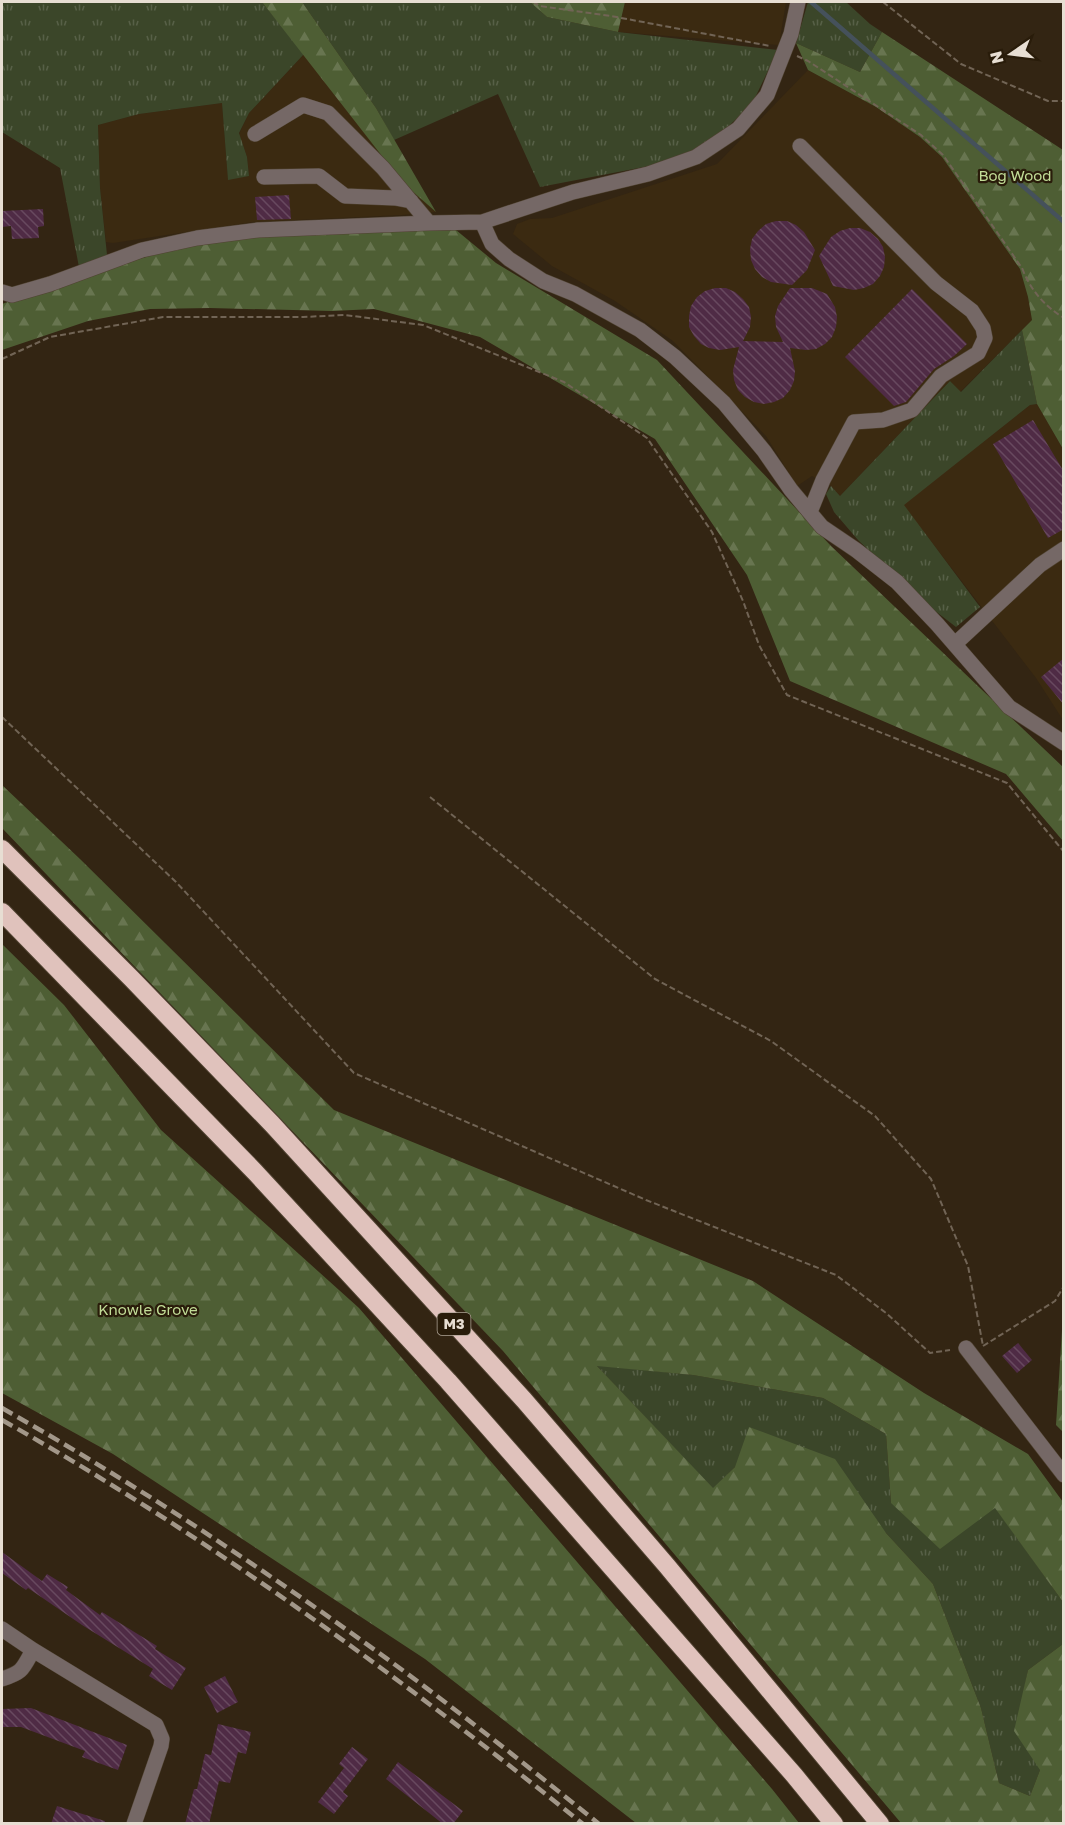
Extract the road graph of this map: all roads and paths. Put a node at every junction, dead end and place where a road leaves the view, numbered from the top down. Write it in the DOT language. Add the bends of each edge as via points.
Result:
graph roads {
  1 [pos="533,2"];
  2 [pos="798,2"];
  3 [pos="883,2"];
  4 [pos="784,51"];
  5 [pos="1064,101"];
  6 [pos="255,134"];
  7 [pos="800,146"];
  8 [pos="264,177"];
  9 [pos="411,201"];
  10 [pos="482,222"];
  11 [pos="429,223"];
  12 [pos="2,292"];
  13 [pos="1064,318"];
  14 [pos="2,359"];
  15 [pos="810,512"];
  16 [pos="1064,549"];
  17 [pos="955,644"];
  18 [pos="2,717"];
  19 [pos="1064,743"];
  20 [pos="430,797"];
  21 [pos="2,849"];
  22 [pos="1064,852"];
  23 [pos="2,912"];
  24 [pos="1064,1286"];
  25 [pos="983,1346"];
  26 [pos="966,1348"];
  27 [pos="1064,1475"];
  28 [pos="2,1629"];
  29 [pos="33,1650"];
  30 [pos="2,1679"];
  31 [pos="134,1824"];
  32 [pos="834,1824"];
  33 [pos="879,1824"];
  1 -- 4 [label="path"];
  2 -- 4 [label="street"];
  3 -- 5 [label="path" via="961,64 1048,101"];
  4 -- 10 [label="street" via="767,95 738,129 696,157"];
  4 -- 13 [label="path" via="808,61 876,104 943,155 1022,268 1028,285 1053,312"];
  6 -- 9 [label="street" via="303,105 328,113"];
  7 -- 15 [label="street" via="936,283 972,311 985,338 978,353 941,375 912,410 883,420 854,422"];
  8 -- 9 [label="street" via="319,176 345,196"];
  9 -- 11 [label="street"];
  10 -- 11 [label="street"];
  10 -- 15 [label="street" via="492,244 509,259 543,281 640,330 675,357 724,403"];
  11 -- 12 [label="street" via="258,230 197,238 142,250 12,295"];
  14 -- 22 [label="path" via="50,337 163,317 345,315 423,325 564,382 647,438 712,532 759,645 787,695 1007,783"];
  15 -- 17 [label="street" via="822,527 897,582"];
  16 -- 17 [label="street" via="1040,565"];
  17 -- 19 [label="street" via="1009,707"];
  18 -- 26 [label="path" via="176,882 354,1073 646,1200 836,1275 930,1353"];
  20 -- 25 [label="path" via="655,979 771,1041 875,1116 931,1179 968,1266"];
  21 -- 33 [label="highway, M3" via="272,1124 524,1400 675,1575"];
  23 -- 32 [label="highway" via="247,1163 448,1381"];
  24 -- 25 [label="path" via="1055,1300"];
  25 -- 26 [label="path"];
  26 -- 27 [label="street"];
  28 -- 29 [label="street"];
  29 -- 30 [label="street" via="23,1668"];
  29 -- 31 [label="street" via="156,1725 161,1733 161,1746"];
}
